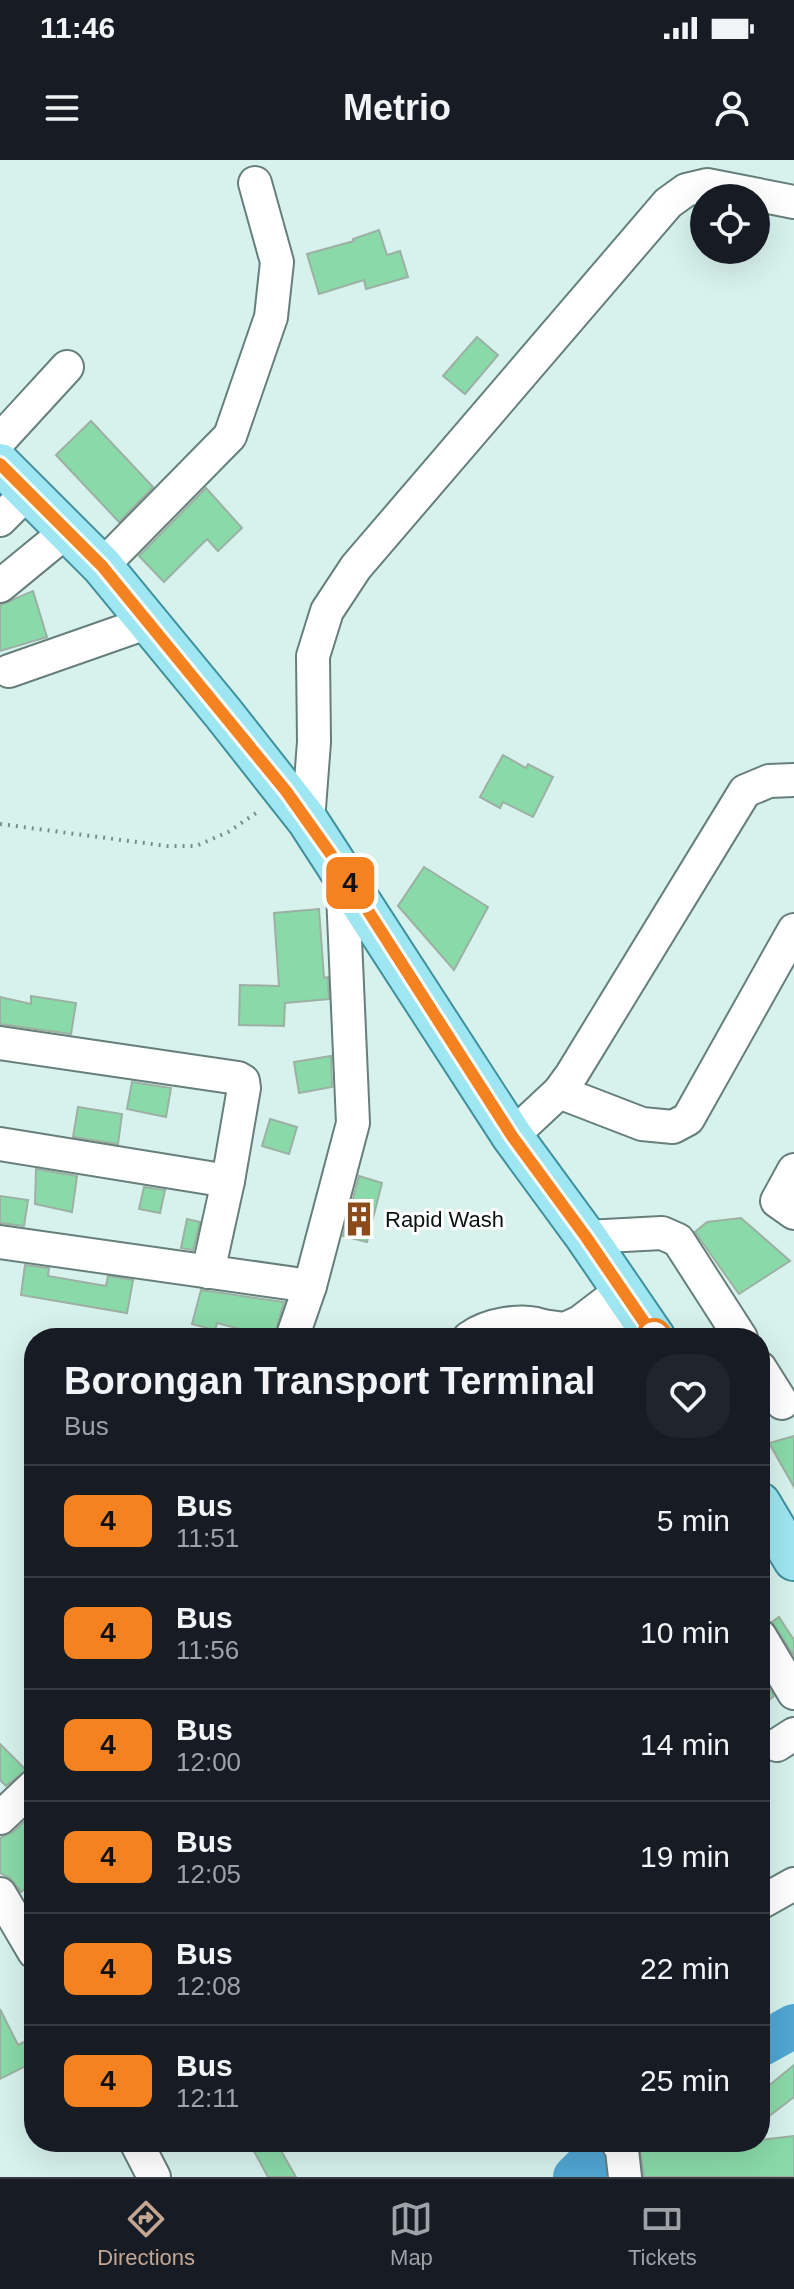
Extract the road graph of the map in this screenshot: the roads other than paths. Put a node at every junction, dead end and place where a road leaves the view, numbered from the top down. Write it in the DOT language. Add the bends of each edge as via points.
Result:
graph roads {
  1 [pos="698,160"];
  2 [pos="255,183"];
  3 [pos="686,190"];
  4 [pos="794,202"];
  5 [pos="67,367"];
  6 [pos="0,440"];
  7 [pos="0,464"];
  8 [pos="28,492"];
  9 [pos="0,520"];
  10 [pos="67,531"];
  11 [pos="102,566"];
  12 [pos="0,586"];
  13 [pos="149,622"];
  14 [pos="9,671"];
  15 [pos="794,780"];
  16 [pos="297,806"];
  17 [pos="342,870"];
  18 [pos="794,930"];
  19 [pos="0,1043"];
  20 [pos="559,1092"];
  21 [pos="512,1136"];
  22 [pos="0,1144"];
  23 [pos="794,1170"];
  24 [pos="228,1181"];
  25 [pos="794,1213"];
  26 [pos="586,1237"];
  27 [pos="0,1242"];
  28 [pos="208,1272"];
  29 [pos="310,1286"];
  30 [pos="638,1312"];
  31 [pos="295,1328"];
  32 [pos="492,1328"];
  33 [pos="539,1328"];
  34 [pos="567,1328"];
  35 [pos="613,1328"];
  36 [pos="735,1328"];
  37 [pos="770,1520"];
  38 [pos="794,1560"];
  39 [pos="770,1628"];
  40 [pos="770,1653"];
  41 [pos="794,1665"];
  42 [pos="794,1693"];
  43 [pos="24,1795"];
  44 [pos="0,1818"];
  45 [pos="794,1884"];
  46 [pos="0,1894"];
  47 [pos="770,1897"];
  48 [pos="24,1935"];
  49 [pos="141,2152"];
  50 [pos="154,2177"];
  1 -- 3 [label="street"];
  2 -- 11 [label="street" via="277,262 271,317 230,436"];
  3 -- 4 [label="street" via="707,185"];
  3 -- 16 [label="street" via="668,203 366,556 327,611 313,656 314,742"];
  5 -- 6 [label="street"];
  7 -- 8 [label="main road"];
  8 -- 9 [label="street"];
  8 -- 10 [label="main road"];
  10 -- 11 [label="main road"];
  10 -- 12 [label="street"];
  11 -- 13 [label="main road"];
  13 -- 14 [label="street"];
  13 -- 16 [label="main road"];
  15 -- 20 [label="street" via="769,781 745,791"];
  16 -- 17 [label="main road"];
  17 -- 21 [label="main road"];
  17 -- 29 [label="street" via="353,1123"];
  18 -- 20 [label="street" via="688,1119 673,1127 642,1124"];
  19 -- 24 [label="street" via="243,1081"];
  20 -- 21 [label="street"];
  21 -- 26 [label="main road"];
  22 -- 24 [label="street"];
  23 -- 25 [label="street" via="777,1201"];
  24 -- 28 [label="street"];
  26 -- 30 [label="main road"];
  26 -- 36 [label="street" via="662,1233 678,1240"];
  27 -- 28 [label="street"];
  28 -- 29 [label="street"];
  29 -- 31 [label="street"];
  30 -- 34 [label="street"];
  30 -- 35 [label="street"];
  32 -- 33 [label="street" via="523,1323"];
  37 -- 38 [label="main road"];
  39 -- 41 [label="street"];
  40 -- 42 [label="street"];
  43 -- 44 [label="street"];
  45 -- 47 [label="street"];
  46 -- 48 [label="street"];
  49 -- 50 [label="street"];
}
